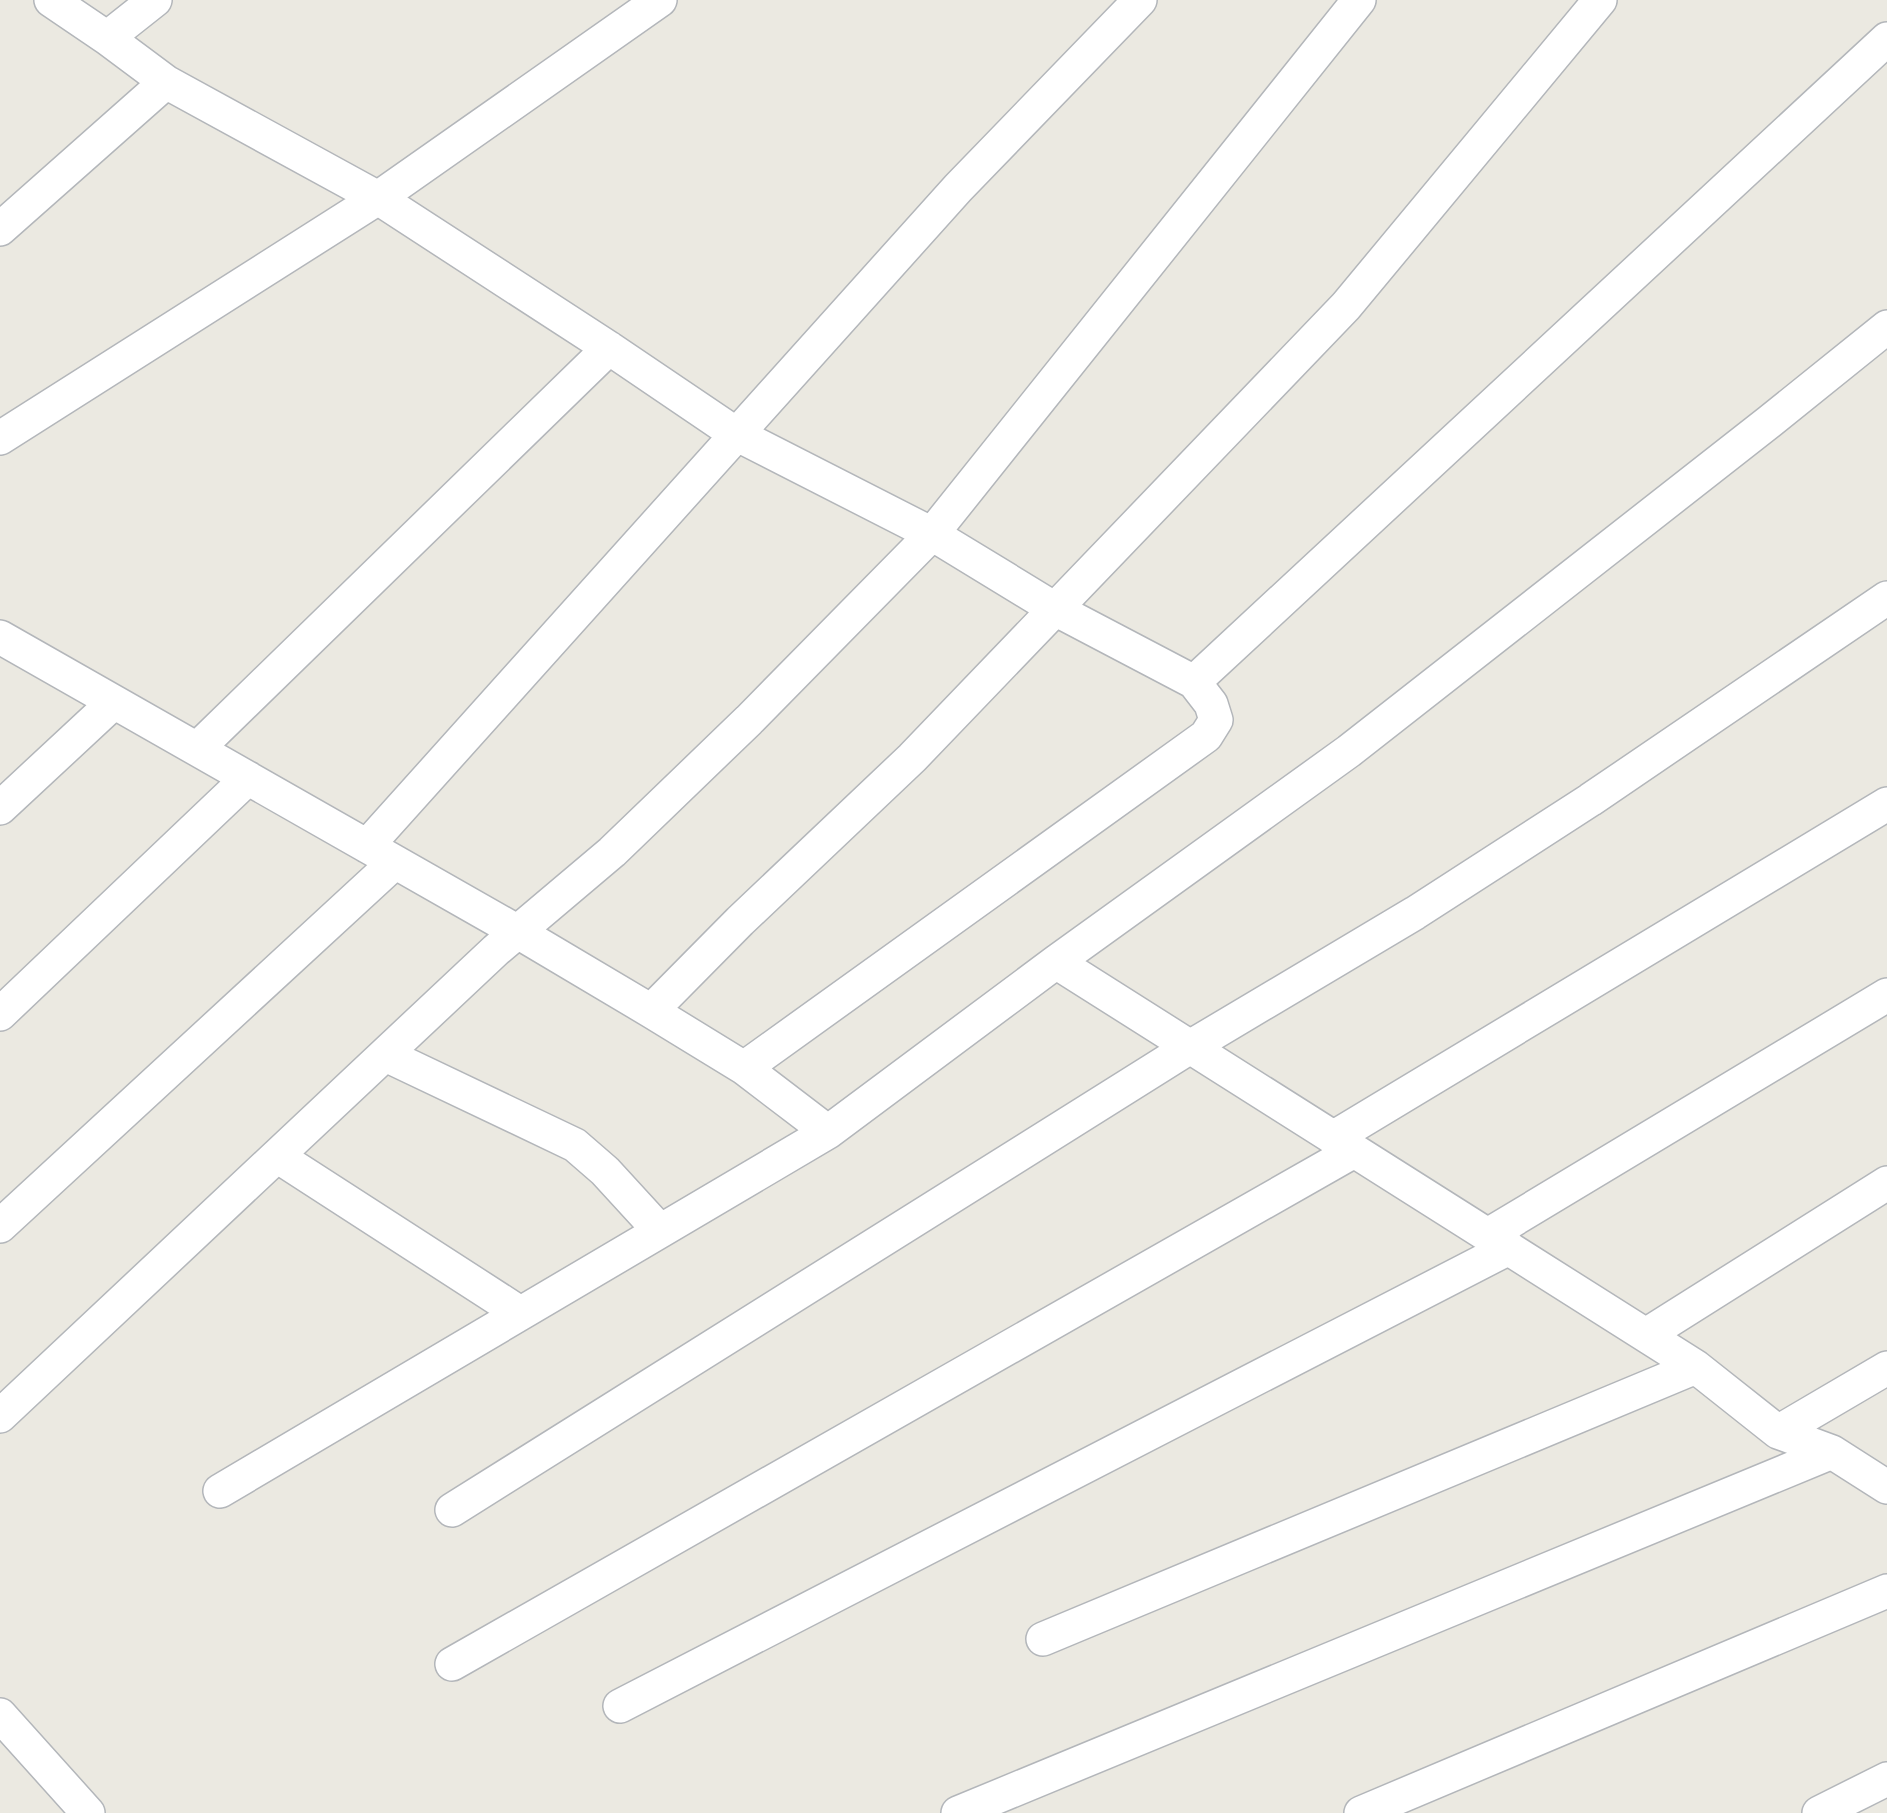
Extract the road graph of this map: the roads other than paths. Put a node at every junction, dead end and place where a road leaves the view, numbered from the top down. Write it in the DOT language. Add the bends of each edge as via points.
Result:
graph roads {
  1 [pos="51,0"];
  2 [pos="155,0"];
  3 [pos="660,0"];
  4 [pos="1140,0"];
  5 [pos="1359,0"];
  6 [pos="1600,0"];
  7 [pos="107,38"];
  8 [pos="1887,39"];
  9 [pos="166,82"];
  10 [pos="378,198"];
  11 [pos="0,229"];
  12 [pos="1887,327"];
  13 [pos="609,348"];
  14 [pos="736,434"];
  15 [pos="0,438"];
  16 [pos="932,534"];
  17 [pos="1887,598"];
  18 [pos="1055,609"];
  19 [pos="0,637"];
  20 [pos="1194,682"];
  21 [pos="114,702"];
  22 [pos="197,749"];
  23 [pos="248,778"];
  24 [pos="1887,804"];
  25 [pos="0,808"];
  26 [pos="367,846"];
  27 [pos="395,862"];
  28 [pos="518,932"];
  29 [pos="1056,962"];
  30 [pos="1887,995"];
  31 [pos="651,1011"];
  32 [pos="0,1014"];
  33 [pos="1190,1047"];
  34 [pos="386,1055"];
  35 [pos="744,1068"];
  36 [pos="828,1132"];
  37 [pos="1344,1145"];
  38 [pos="278,1156"];
  39 [pos="1887,1182"];
  40 [pos="0,1226"];
  41 [pos="660,1231"];
  42 [pos="1499,1242"];
  43 [pos="520,1313"];
  44 [pos="1646,1335"];
  45 [pos="1696,1367"];
  46 [pos="1887,1368"];
  47 [pos="0,1416"];
  48 [pos="1778,1432"];
  49 [pos="1832,1452"];
  50 [pos="1887,1487"];
  51 [pos="220,1491"];
  52 [pos="452,1510"];
  53 [pos="1887,1591"];
  54 [pos="1043,1639"];
  55 [pos="452,1664"];
  56 [pos="620,1706"];
  57 [pos="0,1715"];
  58 [pos="1887,1779"];
  59 [pos="88,1813"];
  60 [pos="958,1813"];
  61 [pos="1361,1813"];
  62 [pos="1819,1813"];
  1 -- 7 [label="street"];
  2 -- 7 [label="street"];
  3 -- 10 [label="street"];
  4 -- 14 [label="street" via="958,188"];
  5 -- 16 [label="street"];
  6 -- 18 [label="street" via="1346,306"];
  7 -- 9 [label="street"];
  8 -- 20 [label="street"];
  9 -- 10 [label="street"];
  9 -- 11 [label="street"];
  10 -- 13 [label="street"];
  10 -- 15 [label="street"];
  12 -- 29 [label="street" via="1348,751"];
  13 -- 14 [label="street"];
  13 -- 22 [label="street"];
  14 -- 16 [label="street"];
  14 -- 26 [label="street"];
  16 -- 18 [label="street"];
  16 -- 28 [label="street" via="612,852"];
  17 -- 33 [label="street" via="1590,800 1415,913"];
  18 -- 20 [label="street"];
  18 -- 31 [label="street" via="912,758"];
  19 -- 21 [label="street"];
  20 -- 35 [label="street" via="1211,704 1216,720 1195,745"];
  21 -- 22 [label="street"];
  21 -- 25 [label="street"];
  22 -- 23 [label="street"];
  23 -- 26 [label="street"];
  23 -- 32 [label="street"];
  24 -- 37 [label="street"];
  26 -- 27 [label="street"];
  27 -- 28 [label="street"];
  27 -- 40 [label="street"];
  28 -- 31 [label="street"];
  28 -- 34 [label="street"];
  29 -- 33 [label="street"];
  29 -- 36 [label="street"];
  30 -- 42 [label="street"];
  31 -- 35 [label="street"];
  33 -- 37 [label="street"];
  33 -- 52 [label="street"];
  34 -- 38 [label="street"];
  34 -- 41 [label="street" via="575,1145 605,1171"];
  35 -- 36 [label="street"];
  36 -- 41 [label="street"];
  37 -- 42 [label="street"];
  37 -- 55 [label="street"];
  38 -- 43 [label="street"];
  38 -- 47 [label="street"];
  39 -- 44 [label="street"];
  41 -- 43 [label="street"];
  42 -- 44 [label="street"];
  42 -- 56 [label="street"];
  43 -- 51 [label="street"];
  44 -- 45 [label="street"];
  45 -- 48 [label="street"];
  45 -- 54 [label="street"];
  46 -- 48 [label="street"];
  48 -- 49 [label="street"];
  49 -- 50 [label="street"];
  49 -- 60 [label="street"];
  53 -- 61 [label="street"];
  57 -- 59 [label="street"];
  58 -- 62 [label="street"];
}
